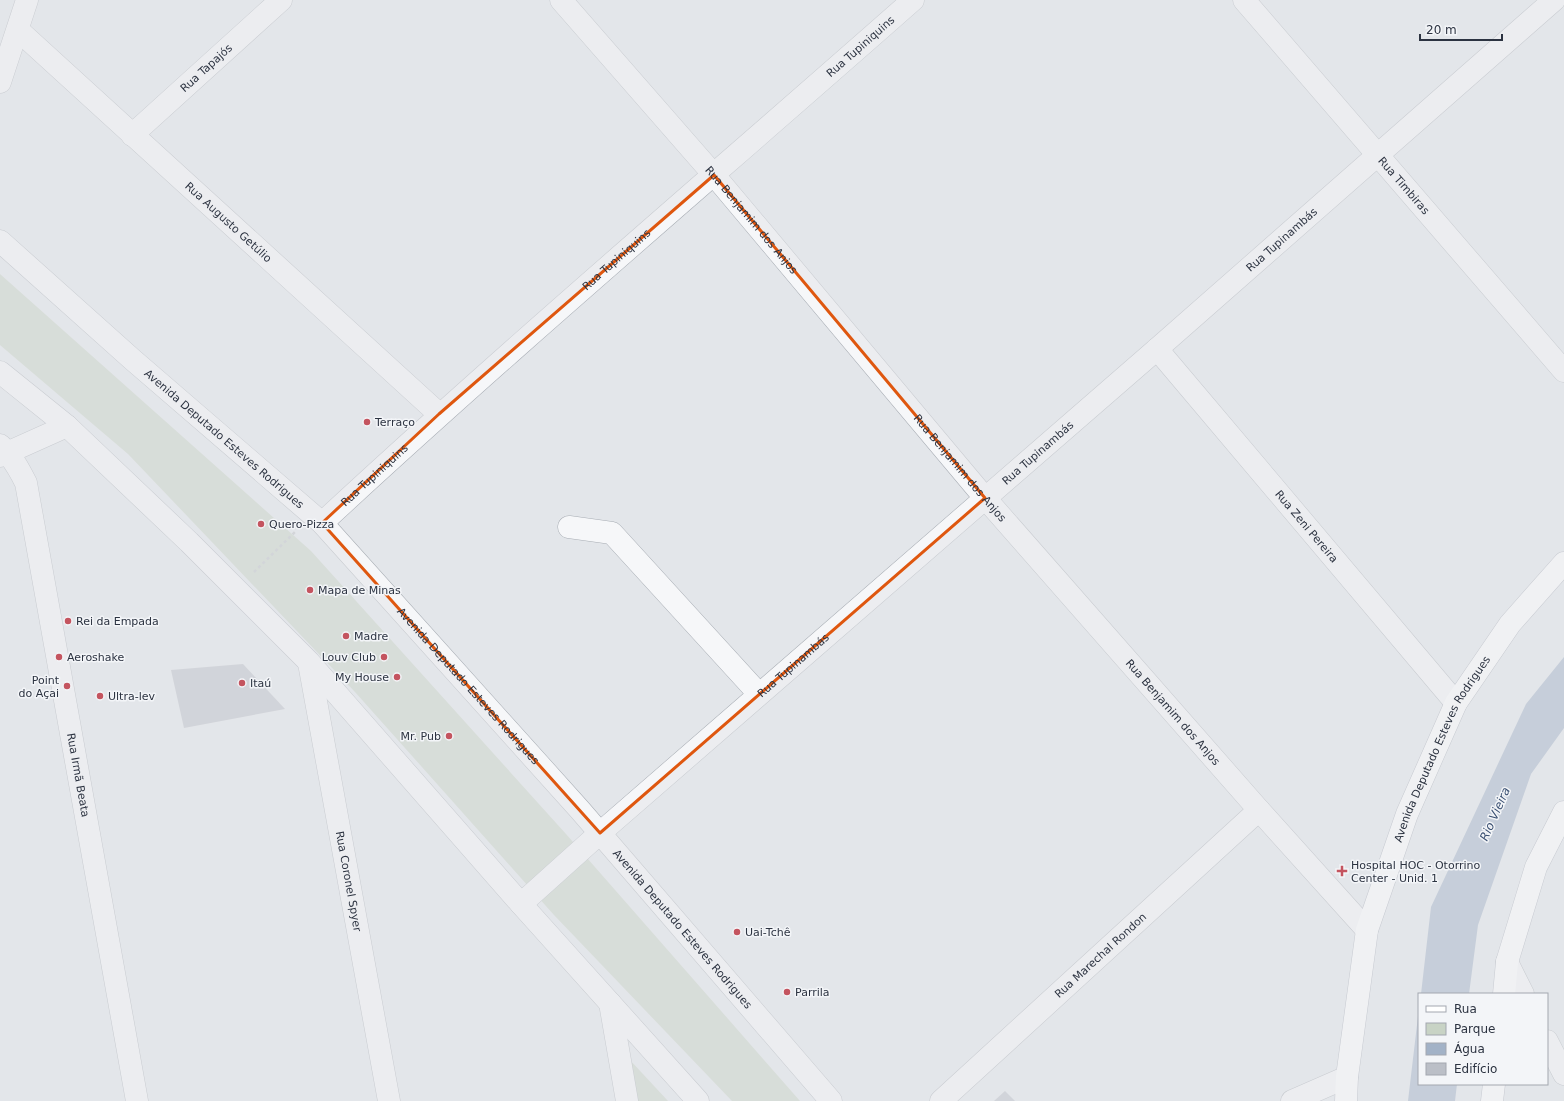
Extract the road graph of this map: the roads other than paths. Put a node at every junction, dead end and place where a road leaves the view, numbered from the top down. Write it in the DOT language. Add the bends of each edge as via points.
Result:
graph roads {
  1 [pos="27,0"];
  2 [pos="281,0"];
  3 [pos="561,0"];
  4 [pos="913,0"];
  5 [pos="1244,0"];
  6 [pos="1554,0"];
  7 [pos="18,30"];
  8 [pos="0,82"];
  9 [pos="132,135"];
  10 [pos="1379,155"];
  11 [pos="714,175"];
  12 [pos="0,241"];
  13 [pos="1157,349"];
  14 [pos="1564,371"];
  15 [pos="0,372"];
  16 [pos="439,414"];
  17 [pos="67,426"];
  18 [pos="3,451"];
  19 [pos="985,498"];
  20 [pos="322,523"];
  21 [pos="569,527"];
  22 [pos="1564,563"];
  23 [pos="309,662"];
  24 [pos="759,694"];
  25 [pos="1456,703"];
  26 [pos="1259,810"];
  27 [pos="1564,812"];
  28 [pos="600,833"];
  29 [pos="521,904"];
  30 [pos="1367,930"];
  31 [pos="1507,962"];
  32 [pos="1504,993"];
  33 [pos="1523,993"];
  34 [pos="610,1003"];
  35 [pos="1548,1043"];
  36 [pos="1564,1074"];
  37 [pos="1347,1077"];
  38 [pos="1494,1085"];
  39 [pos="138,1101"];
  40 [pos="389,1101"];
  41 [pos="627,1101"];
  42 [pos="698,1101"];
  43 [pos="831,1101"];
  44 [pos="941,1101"];
  45 [pos="1292,1101"];
  46 [pos="1346,1101"];
  47 [pos="1492,1101"];
  1 -- 7 [label="street"];
  2 -- 9 [label="street, Rua Tapajós"];
  3 -- 11 [label="street, Rua Benjamim dos Anjos"];
  4 -- 11 [label="street, Rua Tupiniquins"];
  5 -- 10 [label="street, Rua Timbiras"];
  6 -- 10 [label="street, Rua Tupinambás"];
  7 -- 8 [label="street"];
  7 -- 9 [label="street, Rua Augusto Getúlio"];
  9 -- 16 [label="street, Rua Augusto Getúlio"];
  10 -- 13 [label="street, Rua Tupinambás"];
  10 -- 14 [label="street, Rua Timbiras"];
  11 -- 16 [label="street, Rua Tupiniquins"];
  11 -- 19 [label="street, Rua Benjamim dos Anjos"];
  12 -- 20 [label="street, Avenida Deputado Esteves Rodrigues"];
  13 -- 19 [label="street, Rua Tupinambás"];
  13 -- 25 [label="street, Rua Zeni Pereira"];
  15 -- 17 [label="street"];
  16 -- 20 [label="street, Rua Tupiniquins"];
  17 -- 18 [label="street"];
  17 -- 23 [label="street" via="189,542"];
  18 -- 39 [label="street, Rua Irmã Beata" via="20,470 26,483"];
  19 -- 24 [label="street, Rua Tupinambás"];
  19 -- 26 [label="street, Rua Benjamim dos Anjos"];
  20 -- 28 [label="street, Avenida Deputado Esteves Rodrigues"];
  21 -- 24 [label="street" via="612,533"];
  22 -- 25 [label="main road, Avenida Deputado Esteves Rodrigues" via="1510,624"];
  23 -- 29 [label="street"];
  23 -- 40 [label="street, Rua Coronel Spyer"];
  24 -- 28 [label="street, Rua Tupinambás"];
  25 -- 30 [label="main road, Avenida Deputado Esteves Rodrigues" via="1407,814"];
  26 -- 30 [label="street, Rua Benjamim dos Anjos"];
  26 -- 44 [label="street, Rua Marechal Rondon"];
  27 -- 31 [label="main road" via="1536,867"];
  28 -- 29 [label="street, Rua Tupinambás"];
  28 -- 43 [label="street, Avenida Deputado Esteves Rodrigues"];
  29 -- 34 [label="street"];
  30 -- 37 [label="main road, Avenida Deputado Esteves Rodrigues"];
  31 -- 32 [label="main road"];
  31 -- 33 [label="street"];
  34 -- 41 [label="street"];
  34 -- 42 [label="street"];
  35 -- 36 [label="street"];
  37 -- 45 [label="street"];
  37 -- 46 [label="main road, Avenida Deputado Esteves Rodrigues"];
  38 -- 47 [label="main road"];
}
